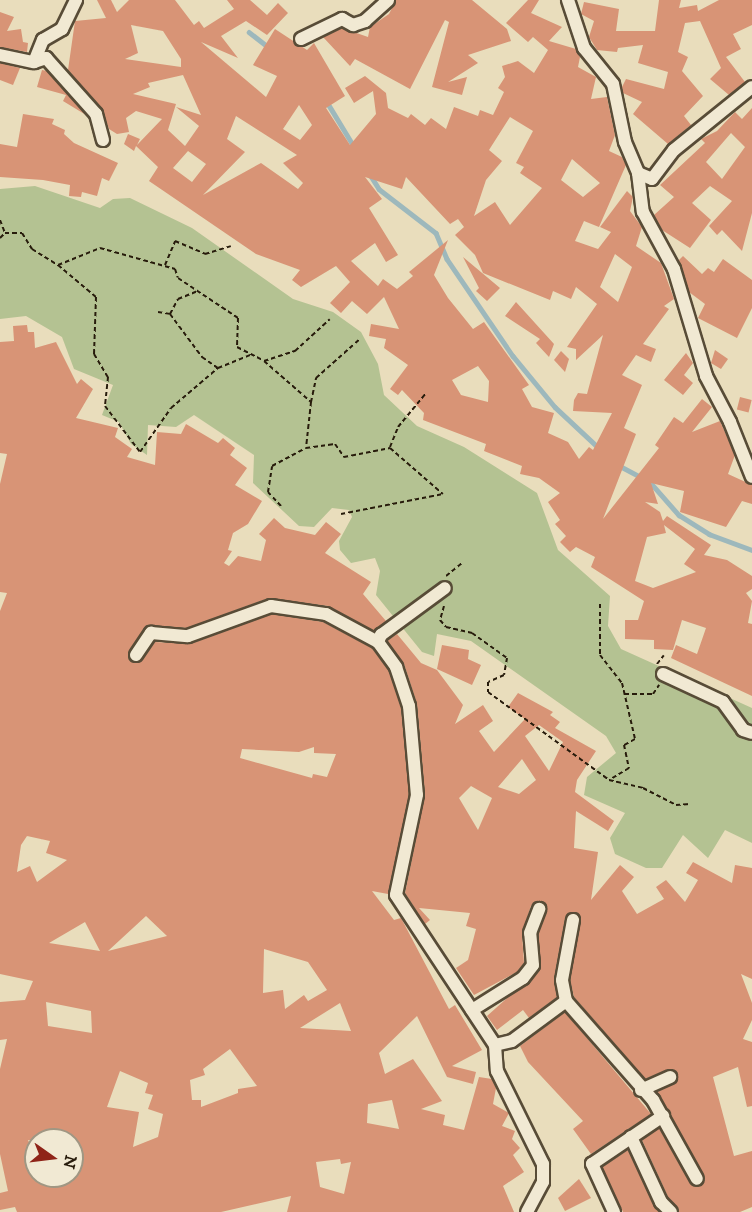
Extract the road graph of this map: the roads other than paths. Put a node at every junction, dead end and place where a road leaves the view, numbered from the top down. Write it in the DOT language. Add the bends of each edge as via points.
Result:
graph roads {
  1 [pos="76,0"];
  2 [pos="388,0"];
  3 [pos="568,0"];
  4 [pos="301,39"];
  5 [pos="0,55"];
  6 [pos="34,62"];
  7 [pos="752,87"];
  8 [pos="103,140"];
  9 [pos="638,173"];
  10 [pos="751,471"];
  11 [pos="445,588"];
  12 [pos="378,642"];
  13 [pos="136,655"];
  14 [pos="663,674"];
  15 [pos="752,733"];
  16 [pos="539,909"];
  17 [pos="573,920"];
  18 [pos="566,1001"];
  19 [pos="472,1010"];
  20 [pos="495,1045"];
  21 [pos="670,1077"];
  22 [pos="641,1090"];
  23 [pos="663,1116"];
  24 [pos="631,1137"];
  25 [pos="697,1179"];
  26 [pos="527,1212"];
  27 [pos="614,1212"];
  28 [pos="671,1212"];
  1 -- 6 [label="street" via="62,29 43,40"];
  2 -- 4 [label="street" via="365,21 353,25 342,18"];
  3 -- 9 [label="street" via="584,48 613,84 625,142"];
  5 -- 6 [label="street"];
  6 -- 8 [label="street" via="46,58 75,88 96,114"];
  7 -- 9 [label="street" via="674,150 652,179"];
  9 -- 10 [label="street" via="643,212 674,269 703,369"];
  11 -- 12 [label="street"];
  12 -- 13 [label="street" via="326,614 271,606 188,636 151,633"];
  12 -- 19 [label="street" via="401,680 415,750 416,808 396,895"];
  14 -- 15 [label="street" via="723,702 743,730"];
  16 -- 19 [label="street" via="530,933 533,965 523,978"];
  17 -- 18 [label="street" via="562,980"];
  18 -- 20 [label="street" via="512,1041"];
  18 -- 22 [label="street"];
  19 -- 20 [label="street"];
  20 -- 26 [label="street" via="498,1071 543,1164 543,1182"];
  21 -- 22 [label="street"];
  22 -- 23 [label="street"];
  23 -- 24 [label="street"];
  23 -- 25 [label="street"];
  24 -- 27 [label="street" via="592,1164"];
  24 -- 28 [label="street" via="661,1202"];
}
